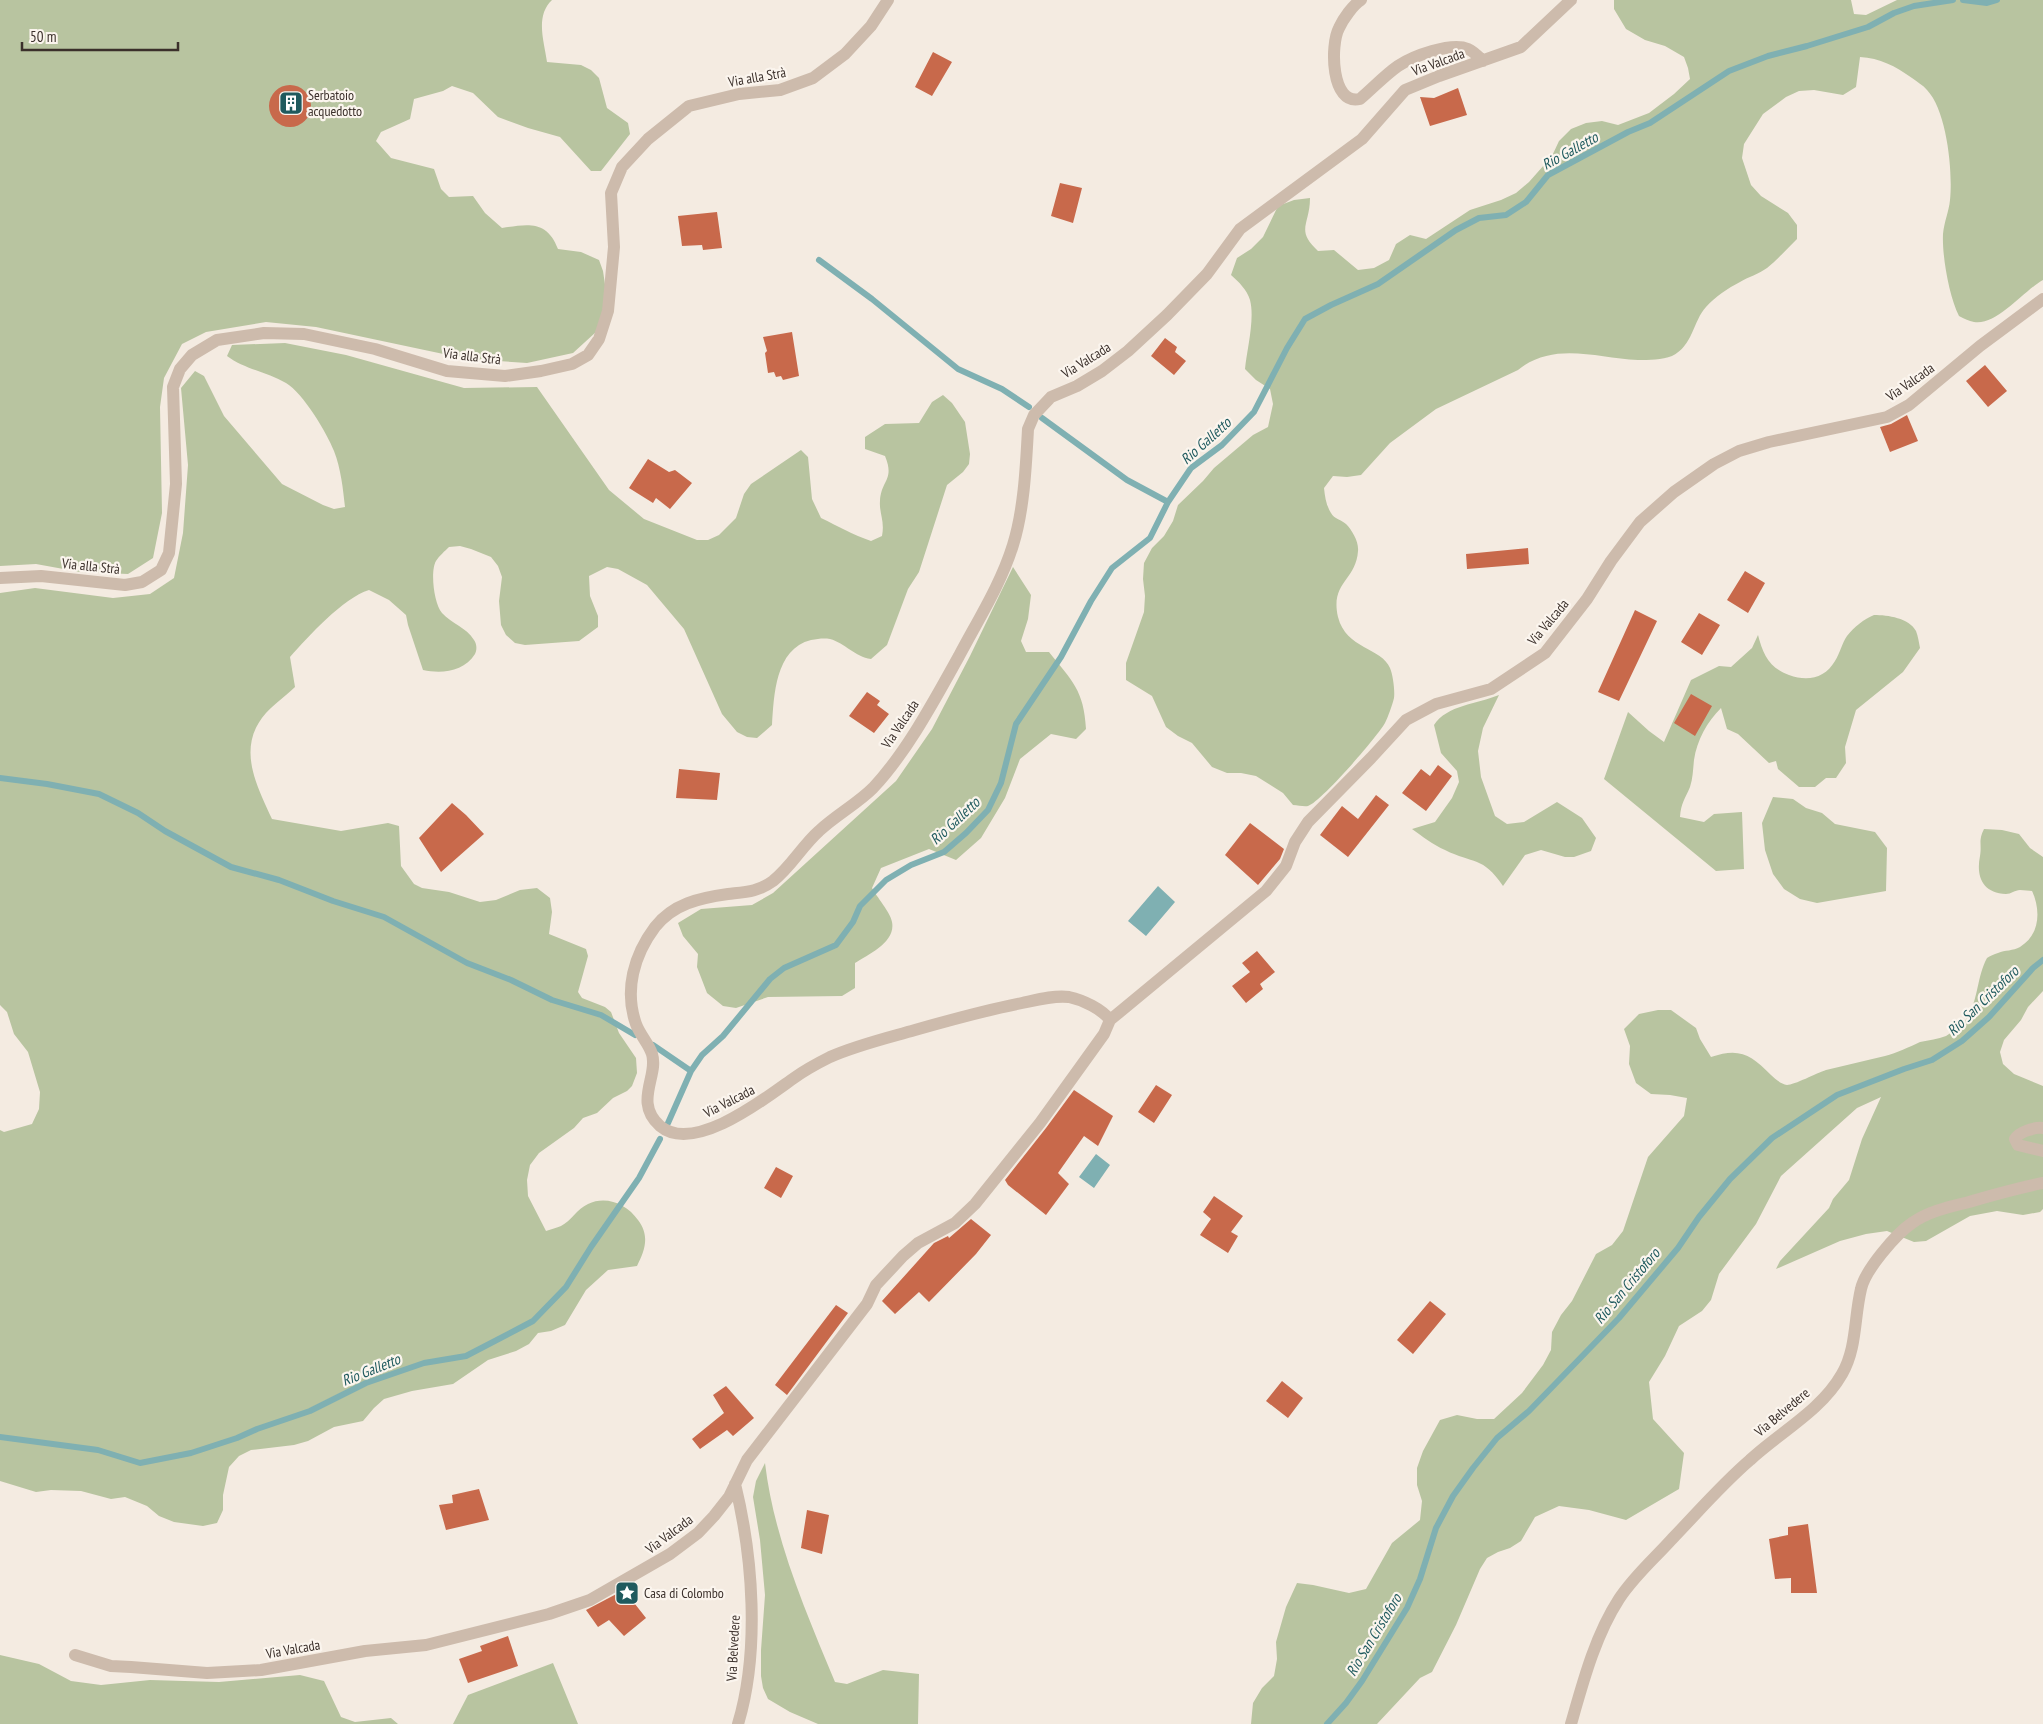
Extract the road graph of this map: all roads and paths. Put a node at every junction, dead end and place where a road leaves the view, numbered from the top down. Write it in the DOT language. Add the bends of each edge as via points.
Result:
graph roads {
  1 [pos="888,0"];
  2 [pos="1361,0"];
  3 [pos="1571,0"];
  4 [pos="1483,61"];
  5 [pos="2043,299"];
  6 [pos="0,578"];
  7 [pos="1110,1020"];
  8 [pos="2043,1128"];
  9 [pos="2043,1151"];
  10 [pos="2043,1183"];
  11 [pos="735,1484"];
  12 [pos="75,1655"];
  13 [pos="738,1724"];
  14 [pos="1571,1724"];
  1 -- 6 [label="street, Via alla Strà" via="871,26 845,54 812,78 780,90 738,94 689,106 648,139 622,167 611,193 614,247 608,311 599,339 588,355 572,364 504,376 447,371 375,349 304,334 264,333 217,340 192,355 180,369 173,387 176,484 169,553 161,570 142,582 125,585 41,576"];
  2 -- 4 [label="street" via="1338,28 1334,54 1336,78 1349,99 1360,98 1398,66 1418,56 1454,47 1468,49"];
  3 -- 4 [label="street, Via Valcada" via="1521,47"];
  4 -- 7 [label="street, Via Valcada" via="1405,90 1362,139 1240,229 1207,274 1128,351 1077,386 1051,397 1034,415 1028,429 1013,547 978,622 907,744 872,788 816,834 772,882 756,891 699,899 672,910 649,936 632,975 633,1012 653,1060 648,1088 650,1112 658,1124 672,1132 700,1131 725,1122 767,1098 796,1076 853,1048 994,1008 1070,997 1106,1014"];
  5 -- 7 [label="street, Via Valcada" via="1909,405 1887,417 1739,451 1674,492 1640,522 1545,653 1490,688 1436,704 1406,720 1308,822 1295,842 1286,866 1266,891"];
  7 -- 11 [label="street, Via Valcada" via="1104,1034 1040,1123 975,1204 954,1223 918,1243 876,1285 867,1304 748,1460"];
  8 -- 9 [label="street" via="2037,1127 2017,1135 2015,1139 2018,1145"];
  10 -- 14 [label="street, Via Belvedere" via="1931,1212 1912,1223 1884,1251 1861,1286 1853,1346 1842,1375 1817,1406 1763,1448 1647,1563 1619,1600 1601,1634"];
  11 -- 12 [label="street, Via Valcada" via="729,1498 698,1533 662,1559 590,1600 491,1630 426,1645 229,1672 111,1666"];
  11 -- 13 [label="street, Via Belvedere" via="748,1559 751,1619 746,1698"];
}
